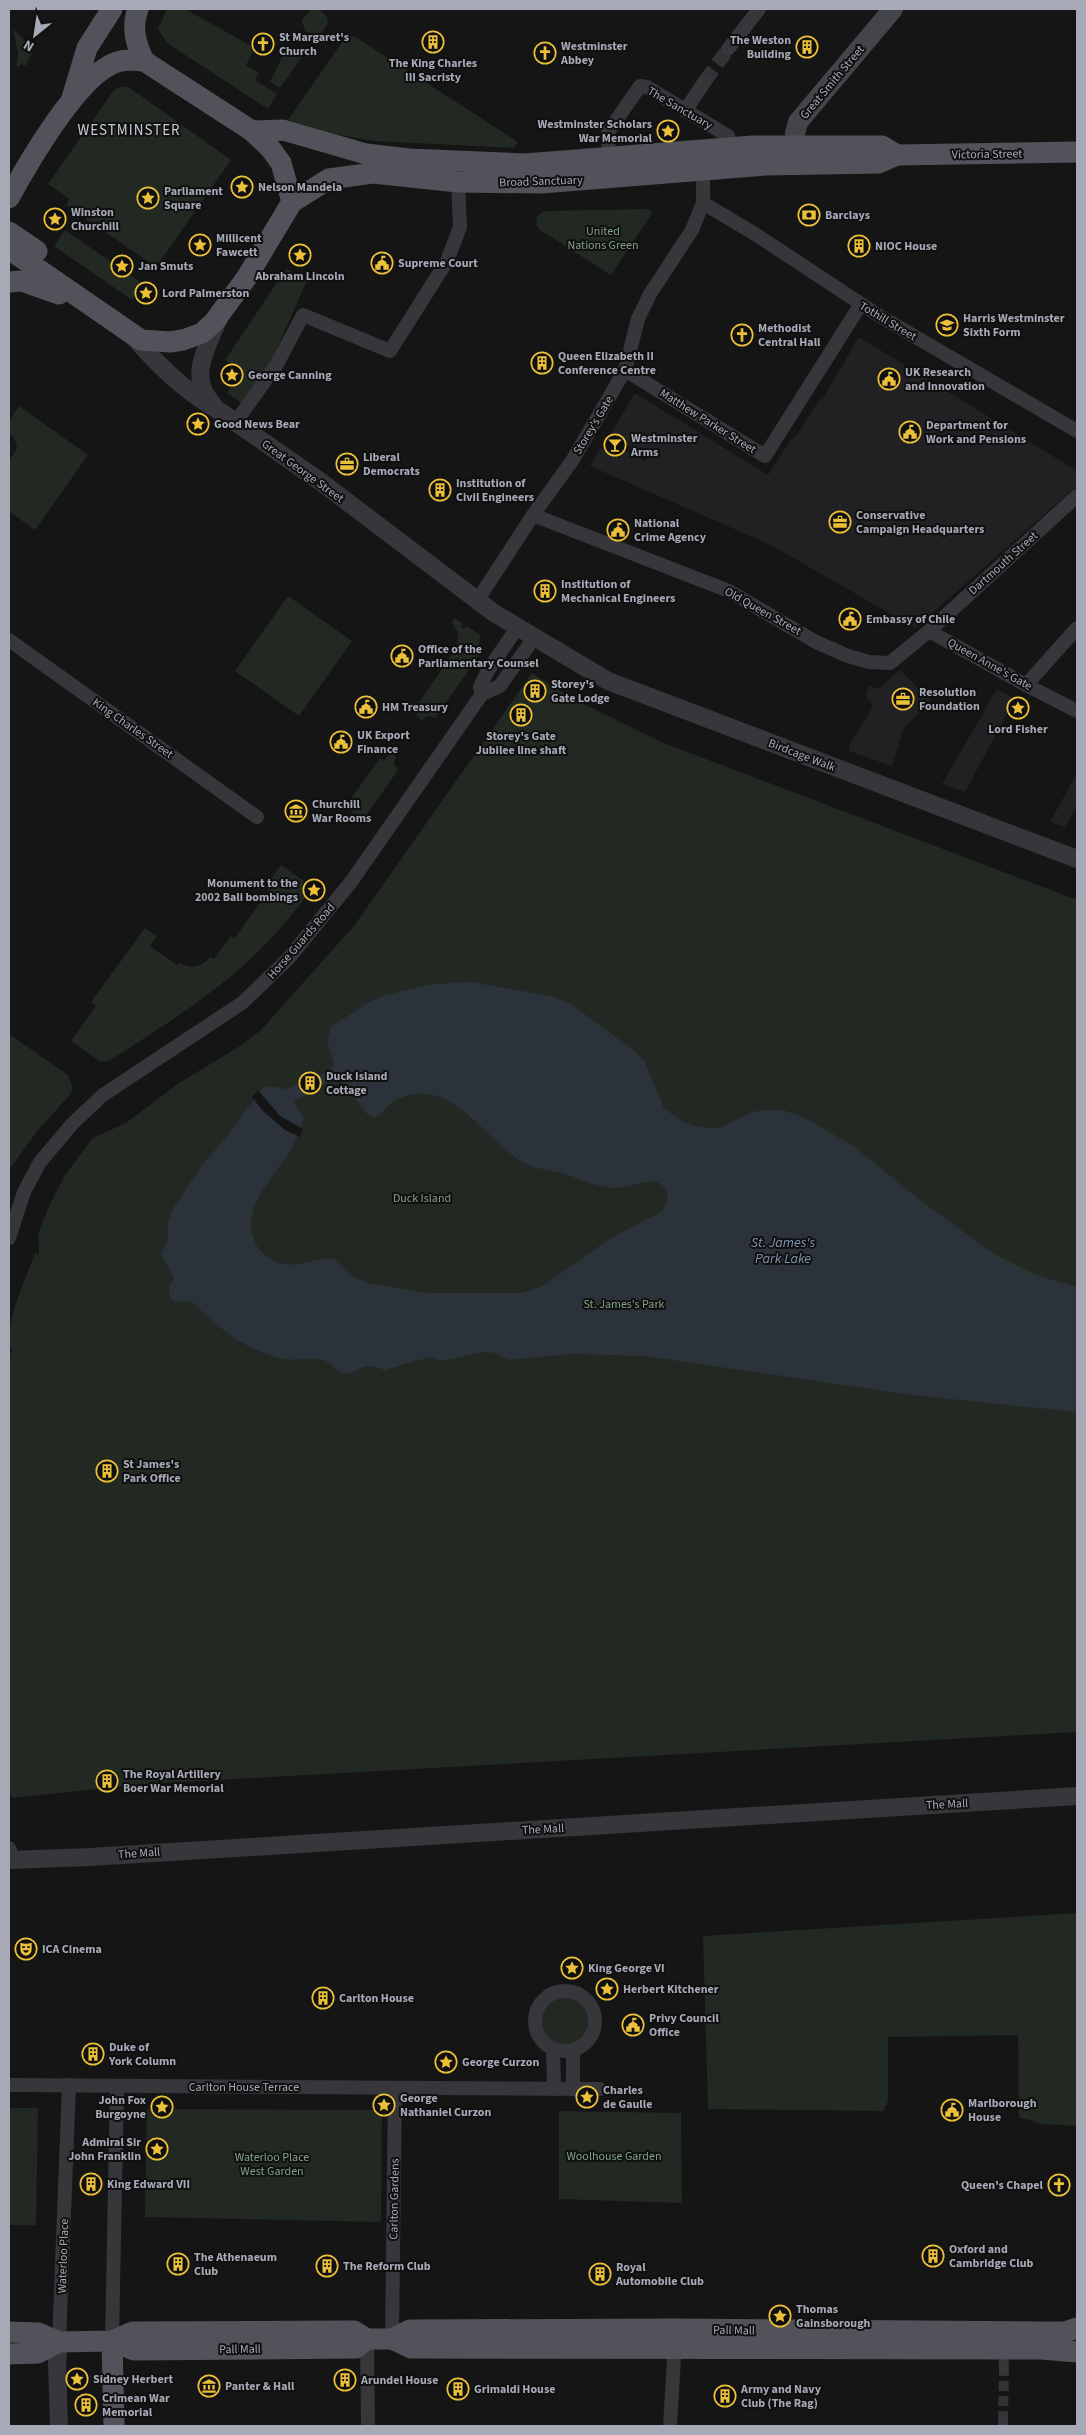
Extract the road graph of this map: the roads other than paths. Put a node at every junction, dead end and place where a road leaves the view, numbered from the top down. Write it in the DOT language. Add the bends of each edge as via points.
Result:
graph roads {
  1 [pos="112,9"];
  2 [pos="138,9"];
  3 [pos="893,9"];
  4 [pos="752,11"];
  5 [pos="728,49"];
  6 [pos="144,61"];
  7 [pos="705,81"];
  8 [pos="72,98"];
  9 [pos="685,111"];
  10 [pos="252,131"];
  11 [pos="731,147"];
  12 [pos="1077,152"];
  13 [pos="796,155"];
  14 [pos="609,158"];
  15 [pos="703,160"];
  16 [pos="458,182"];
  17 [pos="9,198"];
  18 [pos="292,202"];
  19 [pos="703,203"];
  20 [pos="9,232"];
  21 [pos="10,255"];
  22 [pos="9,282"];
  23 [pos="79,297"];
  24 [pos="861,304"];
  25 [pos="221,313"];
  26 [pos="131,334"];
  27 [pos="626,370"];
  28 [pos="218,410"];
  29 [pos="235,423"];
  30 [pos="1076,427"];
  31 [pos="1077,496"];
  32 [pos="533,514"];
  33 [pos="477,601"];
  34 [pos="518,628"];
  35 [pos="1077,628"];
  36 [pos="929,631"];
  37 [pos="534,638"];
  38 [pos="9,640"];
  39 [pos="1026,685"];
  40 [pos="482,694"];
  41 [pos="1077,710"];
  42 [pos="257,817"];
  43 [pos="1077,859"];
  44 [pos="9,1238"];
  45 [pos="1077,1796"];
  46 [pos="10,1856"];
  47 [pos="553,2049"];
  48 [pos="573,2050"];
  49 [pos="9,2085"];
  50 [pos="69,2085"];
  51 [pos="117,2086"];
  52 [pos="396,2088"];
  53 [pos="554,2089"];
  54 [pos="573,2089"];
  55 [pos="600,2089"];
  56 [pos="1077,2328"];
  57 [pos="9,2332"];
  58 [pos="367,2339"];
  59 [pos="392,2339"];
  60 [pos="675,2339"];
  61 [pos="112,2341"];
  62 [pos="60,2342"];
  63 [pos="1077,2352"];
  64 [pos="9,2354"];
  65 [pos="59,2426"];
  66 [pos="114,2426"];
  67 [pos="368,2426"];
  68 [pos="670,2426"];
  1 -- 8 [label="main road" via="87,48"];
  2 -- 6 [label="main road" via="134,29"];
  3 -- 13 [label="main road, Great Smith Street" via="798,122"];
  4 -- 5 [label="street"];
  6 -- 8 [label="main road" via="117,62"];
  6 -- 10 [label="main road"];
  7 -- 9 [label="street"];
  8 -- 17 [label="main road"];
  9 -- 11 [label="street, The Sanctuary" via="728,136"];
  9 -- 14 [label="street, The Sanctuary" via="647,87 640,86 608,132"];
  10 -- 14 [label="main road, Broad Sanctuary" via="282,130 366,154 409,159 525,164"];
  10 -- 18 [label="main road" via="281,163"];
  11 -- 13 [label="main road, Broad Sanctuary"];
  11 -- 15 [label="main road, Broad Sanctuary"];
  12 -- 13 [label="main road, Victoria Street" via="897,155 879,163"];
  13 -- 15 [label="main road, Broad Sanctuary"];
  14 -- 15 [label="main road, Broad Sanctuary"];
  15 -- 16 [label="main road, Broad Sanctuary" via="541,183"];
  15 -- 19 [label="street, Storey's Gate"];
  16 -- 18 [label="main road, Broad Sanctuary" via="378,173 352,175 329,179"];
  16 -- 29 [label="street" via="460,226 447,262 390,351 303,316 277,364"];
  18 -- 25 [label="main road" via="247,277"];
  19 -- 24 [label="street, Tothill Street"];
  19 -- 27 [label="street, Storey's Gate" via="692,230 650,294 638,319"];
  20 -- 23 [label="main road" via="73,277"];
  21 -- 23 [label="main road, Great George Street"];
  22 -- 23 [label="main road, Great George Street" via="22,281 61,295"];
  23 -- 26 [label="main road, Great George Street"];
  24 -- 27 [label="street, Matthew Parker Street" via="764,456"];
  24 -- 30 [label="street, Tothill Street"];
  25 -- 26 [label="main road" via="202,332 183,340 149,342"];
  25 -- 28 [label="street" via="201,359 199,372 204,392"];
  26 -- 28 [label="street, Great George Street" via="186,390"];
  27 -- 32 [label="street, Storey's Gate" via="572,461"];
  28 -- 29 [label="street, Great George Street"];
  29 -- 33 [label="street, Great George Street" via="321,482"];
  31 -- 36 [label="street, Dartmouth Street"];
  32 -- 33 [label="street, Storey's Gate"];
  32 -- 36 [label="street, Old Queen Street" via="729,591 816,642 855,658 890,663"];
  33 -- 34 [label="street, Great George Street"];
  34 -- 37 [label="street, Great George Street"];
  34 -- 40 [label="street, Horse Guards Road" via="487,672 480,688"];
  35 -- 39 [label="street"];
  36 -- 39 [label="street, Queen Anne's Gate"];
  37 -- 40 [label="street, Horse Guards Road" via="500,686"];
  37 -- 43 [label="street, Birdcage Walk" via="608,681"];
  38 -- 42 [label="street, King Charles Street"];
  39 -- 41 [label="street, Queen Anne's Gate"];
  40 -- 44 [label="street, Horse Guards Road" via="351,882 288,959 242,1003 103,1095 73,1123 40,1162 24,1192"];
  45 -- 46 [label="street, The Mall"];
  47 -- 48 [label="street"];
  47 -- 48 [label="street" via="538,2036 534,2017 537,2007 551,1993 570,1990 588,2001 595,2020 590,2039"];
  47 -- 53 [label="street"];
  48 -- 54 [label="street"];
  49 -- 50 [label="street, Carlton House Terrace"];
  50 -- 51 [label="street, Carlton House Terrace"];
  50 -- 62 [label="street, Waterloo Place"];
  51 -- 52 [label="street, Carlton House Terrace"];
  51 -- 61 [label="street"];
  52 -- 53 [label="street, Carlton House Terrace"];
  52 -- 59 [label="street, Carlton Gardens"];
  53 -- 54 [label="street"];
  54 -- 55 [label="street"];
  56 -- 60 [label="main road, Pall Mall" via="1065,2332"];
  57 -- 62 [label="main road, Pall Mall" via="38,2333"];
  58 -- 59 [label="main road, Pall Mall"];
  58 -- 61 [label="main road, Pall Mall" via="356,2348 134,2350"];
  58 -- 67 [label="street"];
  59 -- 60 [label="main road, Pall Mall" via="411,2348"];
  60 -- 63 [label="main road, Pall Mall" via="1003,2360"];
  60 -- 68 [label="street"];
  61 -- 62 [label="main road, Pall Mall"];
  61 -- 66 [label="main road"];
  62 -- 64 [label="main road, Pall Mall" via="38,2353"];
  62 -- 65 [label="street, Waterloo Place" via="57,2362"];
}
